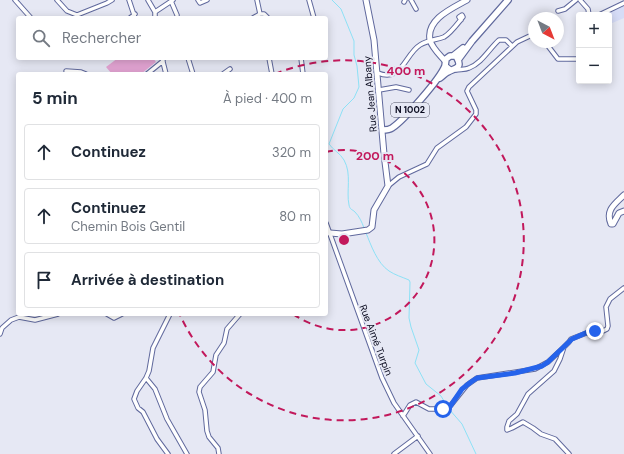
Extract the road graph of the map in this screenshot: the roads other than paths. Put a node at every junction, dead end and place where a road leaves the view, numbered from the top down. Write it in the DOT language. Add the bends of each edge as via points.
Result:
graph roads {
  1 [pos="14,0"];
  2 [pos="57,0"];
  3 [pos="112,0"];
  4 [pos="129,0"];
  5 [pos="148,0"];
  6 [pos="198,0"];
  7 [pos="207,0"];
  8 [pos="257,0"];
  9 [pos="309,0"];
  10 [pos="366,0"];
  11 [pos="411,0"];
  12 [pos="467,0"];
  13 [pos="508,0"];
  14 [pos="576,0"];
  15 [pos="580,0"];
  16 [pos="172,1"];
  17 [pos="624,3"];
  18 [pos="416,9"];
  19 [pos="558,11"];
  20 [pos="155,12"];
  21 [pos="588,12"];
  22 [pos="605,12"];
  23 [pos="177,14"];
  24 [pos="260,14"];
  25 [pos="29,16"];
  26 [pos="135,16"];
  27 [pos="156,16"];
  28 [pos="256,16"];
  29 [pos="266,16"];
  30 [pos="313,16"];
  31 [pos="461,20"];
  32 [pos="528,37"];
  33 [pos="432,39"];
  34 [pos="512,46"];
  35 [pos="550,48"];
  36 [pos="576,59"];
  37 [pos="162,60"];
  38 [pos="163,60"];
  39 [pos="189,60"];
  40 [pos="269,60"];
  41 [pos="301,60"];
  42 [pos="451,60"];
  43 [pos="469,68"];
  44 [pos="230,69"];
  45 [pos="452,70"];
  46 [pos="68,72"];
  47 [pos="81,72"];
  48 [pos="149,72"];
  49 [pos="166,72"];
  50 [pos="192,72"];
  51 [pos="226,72"];
  52 [pos="272,72"];
  53 [pos="303,72"];
  54 [pos="378,73"];
  55 [pos="433,84"];
  56 [pos="379,90"];
  57 [pos="409,90"];
  58 [pos="383,130"];
  59 [pos="388,186"];
  60 [pos="624,195"];
  61 [pos="624,211"];
  62 [pos="328,233"];
  63 [pos="624,288"];
  64 [pos="51,316"];
  65 [pos="169,316"];
  66 [pos="238,316"];
  67 [pos="0,334"];
  68 [pos="564,347"];
  69 [pos="146,378"];
  70 [pos="403,416"];
  71 [pos="418,436"];
  72 [pos="168,454"];
  73 [pos="187,454"];
  74 [pos="219,454"];
  75 [pos="394,454"];
  76 [pos="430,454"];
  77 [pos="568,454"];
  1 -- 25 [label="street"];
  2 -- 3 [label="street" via="67,11 77,15"];
  4 -- 26 [label="street"];
  5 -- 20 [label="street"];
  6 -- 7 [label="street" via="201,3"];
  8 -- 24 [label="street"];
  9 -- 30 [label="street"];
  10 -- 54 [label="street, Rue Jean Albany"];
  11 -- 18 [label="street"];
  12 -- 33 [label="street" via="441,16 436,23"];
  13 -- 42 [label="main road, N 1002" via="472,41"];
  14 -- 19 [label="street" via="565,10"];
  15 -- 21 [label="street"];
  16 -- 20 [label="street"];
  16 -- 23 [label="street"];
  17 -- 22 [label="street"];
  20 -- 27 [label="street"];
  24 -- 28 [label="street"];
  24 -- 29 [label="street"];
  31 -- 33 [label="street" via="446,35"];
  32 -- 34 [label="street"];
  33 -- 42 [label="street" via="437,49"];
  33 -- 54 [label="street" via="416,48 402,67 392,75"];
  34 -- 43 [label="street" via="506,40 499,40 485,56"];
  34 -- 59 [label="street" via="469,87 467,91 476,114 466,127 437,148 427,164 399,177"];
  35 -- 36 [label="street" via="558,59"];
  37 -- 48 [label="street"];
  38 -- 49 [label="street"];
  39 -- 50 [label="street"];
  40 -- 52 [label="street"];
  41 -- 53 [label="street"];
  42 -- 43 [label="street"];
  42 -- 45 [label="main road"];
  42 -- 45 [label="main road" via="458,68"];
  42 -- 55 [label="main road, N 1002"];
  43 -- 45 [label="street"];
  44 -- 51 [label="street"];
  45 -- 55 [label="main road, N 1002"];
  46 -- 47 [label="street"];
  54 -- 56 [label="street, Rue Jean Albany"];
  55 -- 58 [label="main road, N 1002" via="397,123"];
  56 -- 57 [label="street" via="396,87"];
  56 -- 58 [label="street, Rue Jean Albany"];
  58 -- 59 [label="street, Rue Jean Albany"];
  59 -- 62 [label="street" via="374,210 372,227 366,231"];
  60 -- 61 [label="street" via="611,207 611,224 614,224 619,213"];
  62 -- 70 [label="street, Rue Aimé Turpin" via="376,364"];
  63 -- 68 [label="street" via="610,299 606,307 607,329 588,332 572,339"];
  64 -- 67 [label="street" via="36,320 19,317 2,328"];
  65 -- 69 [label="street" via="153,348"];
  66 -- 74 [label="street" via="227,329 224,343 216,355 213,372 200,387 199,392 205,410 207,430"];
  68 -- 70 [label="street" via="542,366 477,378 462,389 448,408 429,409 416,402 410,405"];
  68 -- 77 [label="street" via="554,371 528,394 517,414 509,421 507,430 523,422 540,434 555,439"];
  69 -- 72 [label="street" via="134,398"];
  69 -- 73 [label="street" via="158,396 166,419"];
  70 -- 71 [label="street, Rue Aimé Turpin"];
  71 -- 75 [label="street"];
  71 -- 76 [label="street, Rue Aimé Turpin"];
}
